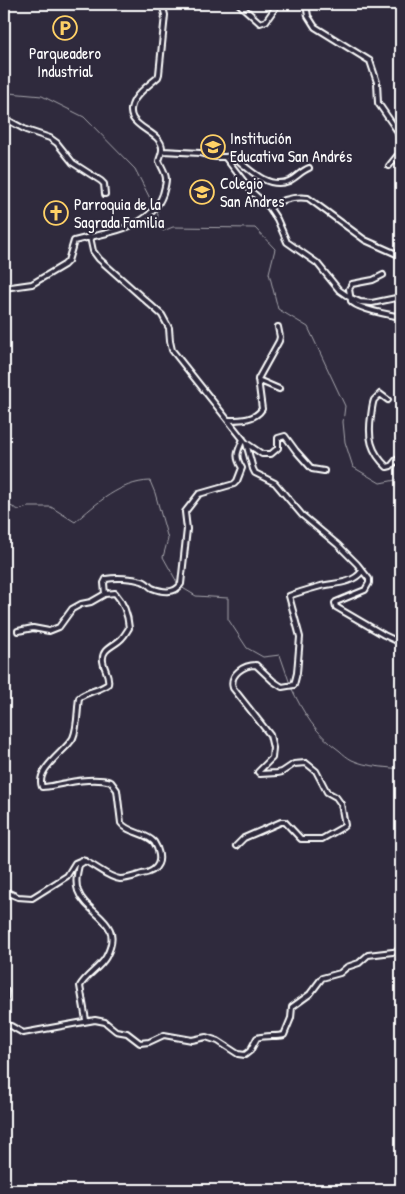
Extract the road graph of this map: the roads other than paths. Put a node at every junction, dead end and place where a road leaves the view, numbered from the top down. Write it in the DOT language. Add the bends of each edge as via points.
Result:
graph roads {
  1 [pos="162,4"];
  2 [pos="240,4"];
  3 [pos="278,4"];
  4 [pos="306,4"];
  5 [pos="4,118"];
  6 [pos="401,140"];
  7 [pos="163,151"];
  8 [pos="401,156"];
  9 [pos="225,157"];
  10 [pos="389,166"];
  11 [pos="309,168"];
  12 [pos="105,194"];
  13 [pos="269,207"];
  14 [pos="90,237"];
  15 [pos="401,256"];
  16 [pos="383,275"];
  17 [pos="4,288"];
  18 [pos="349,297"];
  19 [pos="401,297"];
  20 [pos="401,317"];
  21 [pos="278,327"];
  22 [pos="258,380"];
  23 [pos="279,389"];
  24 [pos="388,400"];
  25 [pos="229,420"];
  26 [pos="243,439"];
  27 [pos="246,444"];
  28 [pos="401,466"];
  29 [pos="324,471"];
  30 [pos="362,571"];
  31 [pos="105,594"];
  32 [pos="18,631"];
  33 [pos="401,643"];
  34 [pos="236,846"];
  35 [pos="85,861"];
  36 [pos="4,891"];
  37 [pos="401,951"];
  38 [pos="4,989"];
  39 [pos="4,1005"];
  40 [pos="86,1020"];
  41 [pos="4,1026"];
  1 -- 7 [label="street" via="165,15 159,74 135,100 132,110 134,121 159,140"];
  2 -- 3 [label="street" via="260,23 266,21"];
  4 -- 6 [label="street" via="308,16 315,27 370,61 377,82 378,102"];
  5 -- 12 [label="street" via="57,143 74,163 104,184"];
  7 -- 9 [label="street"];
  7 -- 14 [label="street" via="159,162 166,181 160,202 152,212 120,230"];
  8 -- 10 [label="street" via="397,156"];
  9 -- 11 [label="street" via="233,156 260,178 272,182 287,182"];
  9 -- 13 [label="street" via="252,192"];
  13 -- 15 [label="street" via="288,198 308,198 365,240"];
  13 -- 18 [label="street" via="287,242 317,263"];
  14 -- 17 [label="street" via="74,241 67,263 43,278 32,284"];
  14 -- 25 [label="street" via="99,259 162,315 169,328 172,350"];
  16 -- 18 [label="street" via="352,284"];
  18 -- 19 [label="street" via="372,303"];
  18 -- 20 [label="street" via="357,306"];
  21 -- 22 [label="street" via="279,341"];
  22 -- 23 [label="street"];
  22 -- 25 [label="street" via="262,409 252,418"];
  24 -- 28 [label="street" via="380,394 374,400 368,434 384,464 389,466 396,460"];
  25 -- 26 [label="street"];
  26 -- 27 [label="street"];
  26 -- 31 [label="street" via="236,458 242,468 237,481 199,494 185,512 187,529 178,588 161,591 142,581 113,578 106,579 104,583"];
  27 -- 29 [label="street" via="262,454 271,454 278,448 278,438 285,436 312,469"];
  27 -- 30 [label="street" via="255,473 275,483 302,515"];
  30 -- 33 [label="street" via="369,579 365,590 335,605"];
  30 -- 34 [label="street" via="353,579 288,597 300,638 294,685 282,687 256,665 239,671 232,680 233,688 270,736 274,748 272,758 259,773 277,773 294,764 306,763 316,771 327,792 341,804 345,825 322,839 301,839 285,822 281,822 244,838"];
  31 -- 32 [label="street" via="72,610 59,627 49,631 33,628"];
  31 -- 35 [label="street" via="115,594 120,599 129,628 121,640 104,653 108,684 79,698 72,740 50,762 40,784 46,787 102,779 112,782 117,790 123,827 144,835 154,843 159,861 149,873 122,879"];
  35 -- 36 [label="street" via="75,863 67,876 32,898"];
  35 -- 40 [label="street" via="79,865 77,890 111,932 105,958 80,986"];
  37 -- 40 [label="street" via="368,955 340,973 322,978 310,994 292,1007 284,1035 256,1038 245,1054 238,1054 206,1036 192,1040 164,1035 140,1043 105,1022"];
  38 -- 39 [label="street"];
  40 -- 41 [label="street" via="23,1033"];
}
